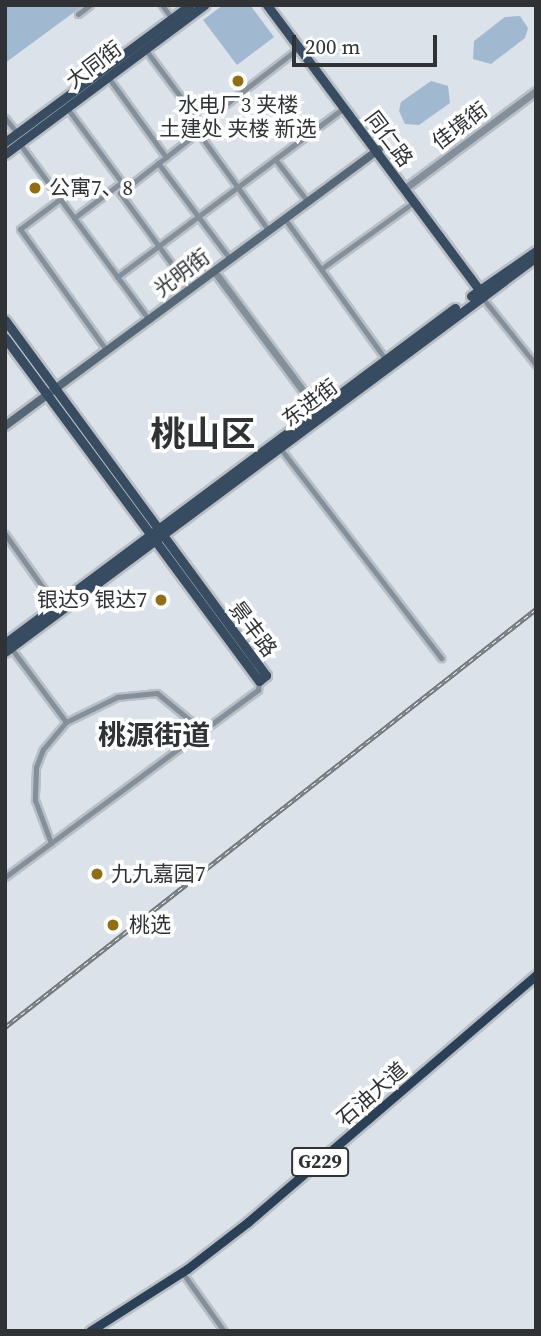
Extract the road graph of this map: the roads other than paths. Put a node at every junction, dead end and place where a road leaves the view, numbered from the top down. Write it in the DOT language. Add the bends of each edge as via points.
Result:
graph roads {
  1 [pos="90,5"];
  2 [pos="162,5"];
  3 [pos="190,5"];
  4 [pos="204,5"];
  5 [pos="267,5"];
  6 [pos="274,5"];
  7 [pos="78,14"];
  8 [pos="172,19"];
  9 [pos="299,48"];
  10 [pos="145,50"];
  11 [pos="108,77"];
  12 [pos="536,91"];
  13 [pos="67,107"];
  14 [pos="344,108"];
  15 [pos="5,118"];
  16 [pos="200,123"];
  17 [pos="197,133"];
  18 [pos="18,138"];
  19 [pos="5,142"];
  20 [pos="378,150"];
  21 [pos="5,154"];
  22 [pos="166,157"];
  23 [pos="275,159"];
  24 [pos="158,163"];
  25 [pos="124,185"];
  26 [pos="236,187"];
  27 [pos="406,188"];
  28 [pos="60,199"];
  29 [pos="308,202"];
  30 [pos="414,202"];
  31 [pos="197,216"];
  32 [pos="74,218"];
  33 [pos="285,219"];
  34 [pos="269,231"];
  35 [pos="158,246"];
  36 [pos="536,251"];
  37 [pos="536,257"];
  38 [pos="230,259"];
  39 [pos="321,269"];
  40 [pos="214,271"];
  41 [pos="117,277"];
  42 [pos="190,289"];
  43 [pos="483,292"];
  44 [pos="5,320"];
  45 [pos="149,320"];
  46 [pos="5,338"];
  47 [pos="107,351"];
  48 [pos="386,360"];
  49 [pos="536,365"];
  50 [pos="51,392"];
  51 [pos="318,411"];
  52 [pos="5,426"];
  53 [pos="278,445"];
  54 [pos="5,534"];
  55 [pos="157,536"];
  56 [pos="56,606"];
  57 [pos="7,648"];
  58 [pos="441,658"];
  59 [pos="259,681"];
  60 [pos="66,722"];
  61 [pos="203,731"];
  62 [pos="51,843"];
  63 [pos="6,875"];
  64 [pos="536,975"];
  65 [pos="182,1272"];
  66 [pos="90,1331"];
  67 [pos="224,1331"];
  1 -- 7 [label="street"];
  2 -- 8 [label="street"];
  3 -- 8 [label="main road, 大同街"];
  4 -- 10 [label="main road, 大同街"];
  5 -- 9 [label="main road, 同仁路"];
  6 -- 20 [label="main road, 同仁路"];
  8 -- 18 [label="main road, 大同街"];
  9 -- 14 [label="main road, 同仁路"];
  9 -- 16 [label="street"];
  10 -- 11 [label="main road, 大同街"];
  10 -- 16 [label="street"];
  11 -- 13 [label="main road, 大同街"];
  11 -- 22 [label="street"];
  12 -- 27 [label="street, 佳境街"];
  13 -- 18 [label="main road, 大同街"];
  13 -- 25 [label="street"];
  14 -- 20 [label="main road, 同仁路"];
  14 -- 23 [label="street"];
  15 -- 18 [label="street"];
  16 -- 17 [label="street"];
  17 -- 22 [label="street"];
  17 -- 26 [label="street"];
  18 -- 19 [label="main road, 大同街"];
  18 -- 21 [label="main road, 大同街"];
  18 -- 28 [label="street"];
  20 -- 27 [label="main road, 同仁路"];
  20 -- 29 [label="main road, 光明街"];
  22 -- 24 [label="street"];
  23 -- 26 [label="street"];
  23 -- 29 [label="street"];
  24 -- 25 [label="street"];
  24 -- 31 [label="street"];
  25 -- 32 [label="street"];
  25 -- 35 [label="street" via="120,193"];
  26 -- 31 [label="street"];
  26 -- 34 [label="street"];
  27 -- 30 [label="main road, 同仁路"];
  27 -- 43 [label="main road, 同仁路"];
  28 -- 32 [label="street"];
  28 -- 47 [label="street" via="20,229"];
  29 -- 33 [label="main road, 光明街"];
  30 -- 39 [label="street"];
  30 -- 43 [label="main road, 同仁路"];
  31 -- 35 [label="street"];
  31 -- 38 [label="street"];
  32 -- 41 [label="street"];
  33 -- 34 [label="main road, 光明街"];
  33 -- 39 [label="street"];
  34 -- 38 [label="main road, 光明街"];
  35 -- 41 [label="street"];
  35 -- 42 [label="street"];
  36 -- 43 [label="main road, 东进街"];
  37 -- 43 [label="main road, 东进街"];
  38 -- 40 [label="main road, 光明街"];
  39 -- 48 [label="street"];
  40 -- 42 [label="main road, 光明街"];
  40 -- 51 [label="street"];
  41 -- 45 [label="street"];
  42 -- 45 [label="main road, 光明街"];
  43 -- 48 [label="main road, 东进街"];
  43 -- 49 [label="street"];
  43 -- 53 [label="main road, 东进街"];
  44 -- 50 [label="main road, 景丰路"];
  45 -- 47 [label="main road, 光明街"];
  46 -- 50 [label="main road, 景丰路"];
  47 -- 50 [label="main road, 光明街"];
  48 -- 51 [label="main road, 东进街"];
  50 -- 52 [label="main road, 光明街"];
  50 -- 55 [label="main road, 景丰路"];
  51 -- 53 [label="main road, 东进街"];
  53 -- 55 [label="main road, 东进街"];
  53 -- 58 [label="street"];
  54 -- 56 [label="street"];
  55 -- 56 [label="main road, 东进街"];
  55 -- 57 [label="main road, 东进街"];
  55 -- 59 [label="main road, 景丰路"];
  56 -- 57 [label="main road, 东进街"];
  57 -- 60 [label="street"];
  59 -- 61 [label="street" via="257,690"];
  60 -- 61 [label="street" via="117,697 157,692"];
  60 -- 62 [label="street" via="43,749 36,767 35,800"];
  61 -- 62 [label="street"];
  62 -- 63 [label="street"];
  64 -- 65 [label="highway, 石油大道 / G229" via="297,1181"];
  65 -- 66 [label="highway, 石油大道 / G229"];
  65 -- 67 [label="street"];
}
